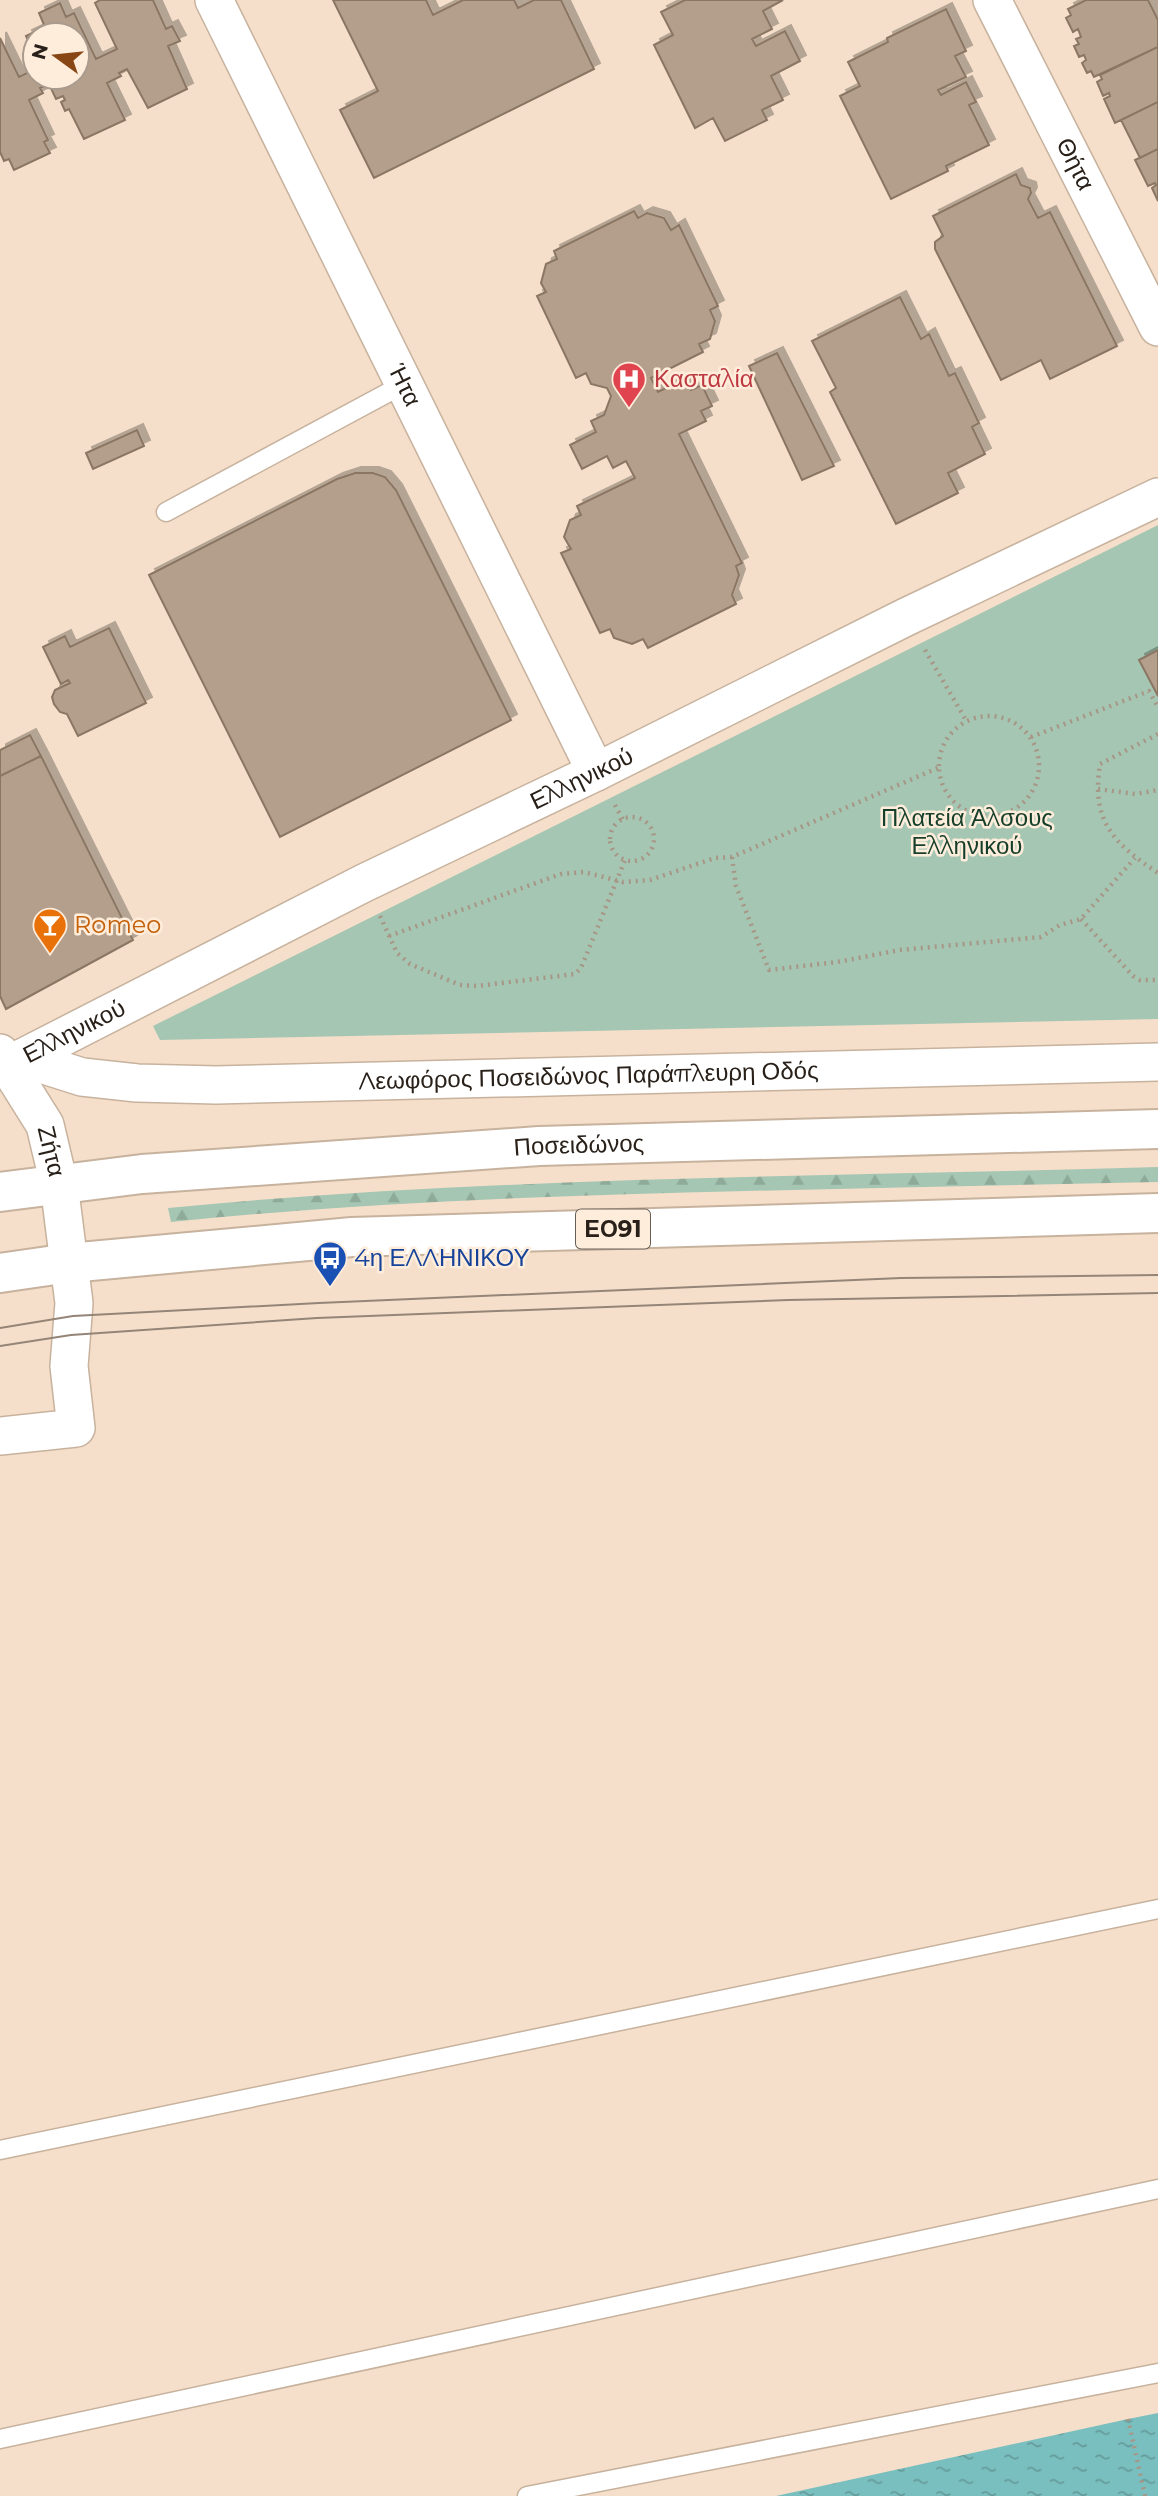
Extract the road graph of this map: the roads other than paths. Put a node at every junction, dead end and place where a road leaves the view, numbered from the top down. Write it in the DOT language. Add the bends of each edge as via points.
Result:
graph roads {
  1 [pos="214,0"];
  2 [pos="992,0"];
  3 [pos="1158,327"];
  4 [pos="404,384"];
  5 [pos="1158,497"];
  6 [pos="166,512"];
  7 [pos="596,772"];
  8 [pos="8,1060"];
  9 [pos="1158,1062"];
  10 [pos="1158,1129"];
  11 [pos="59,1184"];
  12 [pos="0,1192"];
  13 [pos="1158,1213"];
  14 [pos="69,1263"];
  15 [pos="0,1273"];
  16 [pos="0,1436"];
  17 [pos="1158,1909"];
  18 [pos="0,2150"];
  19 [pos="1158,2189"];
  20 [pos="1158,2373"];
  21 [pos="0,2439"];
  22 [pos="527,2496"];
  1 -- 4 [label="street, Ήτα"];
  2 -- 3 [label="street, Θήτα"];
  4 -- 6 [label="lane"];
  4 -- 7 [label="street, Ήτα"];
  5 -- 7 [label="street, Ελληνικού"];
  7 -- 8 [label="street, Ελληνικού"];
  8 -- 9 [label="street, Λεωφόρος Ποσειδώνος Παράπλευρη Οδός" via="82,1077 216,1085"];
  8 -- 11 [label="street, Ζήτα" via="45,1125"];
  10 -- 11 [label="highway, Ποσειδώνος" via="539,1146 178,1171"];
  11 -- 12 [label="highway, Ποσειδώνος"];
  11 -- 14 [label="street, Ζήτα"];
  13 -- 14 [label="highway, ΕΟ91" via="352,1237"];
  14 -- 15 [label="highway, ΕΟ91"];
  14 -- 16 [label="street" via="74,1303 69,1366 76,1428"];
  17 -- 18 [label="lane"];
  19 -- 21 [label="lane"];
  20 -- 22 [label="lane"];
}
